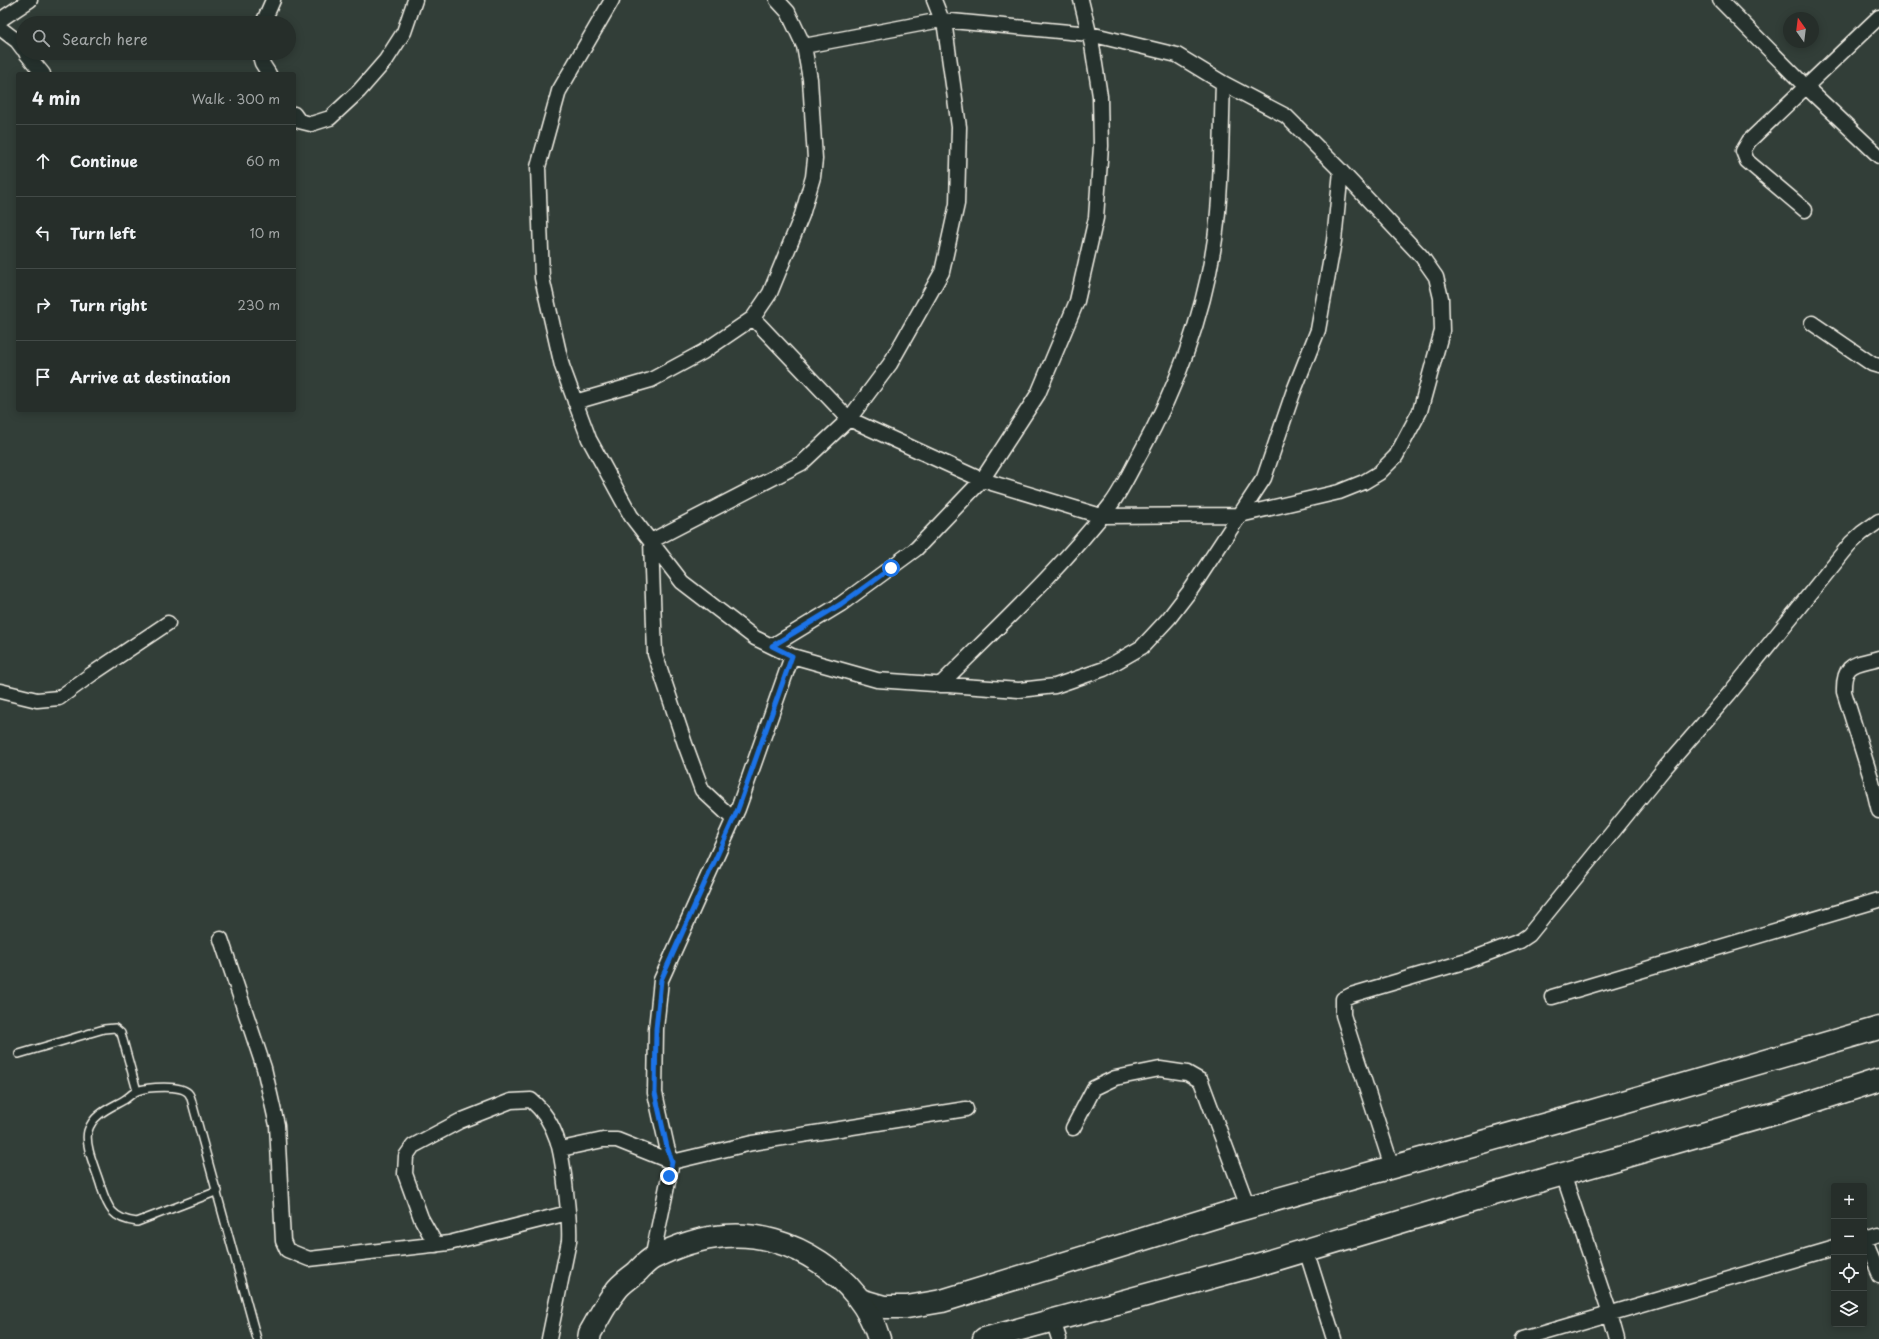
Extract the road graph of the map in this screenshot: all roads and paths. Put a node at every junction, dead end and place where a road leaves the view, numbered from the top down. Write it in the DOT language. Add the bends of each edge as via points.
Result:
graph roads {
  1 [pos="30,0"];
  2 [pos="273,0"];
  3 [pos="415,0"];
  4 [pos="612,0"];
  5 [pos="777,0"];
  6 [pos="934,0"];
  7 [pos="1082,0"];
  8 [pos="1720,0"];
  9 [pos="266,16"];
  10 [pos="1879,17"];
  11 [pos="0,20"];
  12 [pos="941,20"];
  13 [pos="0,28"];
  14 [pos="1090,34"];
  15 [pos="16,40"];
  16 [pos="804,46"];
  17 [pos="31,60"];
  18 [pos="261,60"];
  19 [pos="40,72"];
  20 [pos="268,72"];
  21 [pos="1223,83"];
  22 [pos="1805,86"];
  23 [pos="296,117"];
  24 [pos="1879,156"];
  25 [pos="1341,171"];
  26 [pos="1805,210"];
  27 [pos="753,318"];
  28 [pos="1812,323"];
  29 [pos="1879,366"];
  30 [pos="575,402"];
  31 [pos="848,419"];
  32 [pos="982,480"];
  33 [pos="1240,515"];
  34 [pos="1101,516"];
  35 [pos="1879,522"];
  36 [pos="651,541"];
  37 [pos="168,623"];
  38 [pos="772,646"];
  39 [pos="792,656"];
  40 [pos="1879,658"];
  41 [pos="940,685"];
  42 [pos="0,692"];
  43 [pos="1875,776"];
  44 [pos="1879,811"];
  45 [pos="733,819"];
  46 [pos="1879,900"];
  47 [pos="221,939"];
  48 [pos="1552,997"];
  49 [pos="1879,1028"];
  50 [pos="19,1054"];
  51 [pos="1879,1080"];
  52 [pos="137,1091"];
  53 [pos="966,1109"];
  54 [pos="1073,1128"];
  55 [pos="561,1149"];
  56 [pos="672,1162"];
  57 [pos="1392,1167"];
  58 [pos="1563,1174"];
  59 [pos="218,1191"];
  60 [pos="1248,1207"];
  61 [pos="568,1213"];
  62 [pos="1879,1236"];
  63 [pos="1867,1239"];
  64 [pos="436,1245"];
  65 [pos="1867,1247"];
  66 [pos="1831,1249"];
  67 [pos="1306,1250"];
  68 [pos="652,1259"];
  69 [pos="1879,1275"];
  70 [pos="860,1300"];
  71 [pos="1610,1314"];
  72 [pos="1056,1330"];
  73 [pos="257,1339"];
  74 [pos="548,1339"];
  75 [pos="589,1339"];
  76 [pos="879,1339"];
  77 [pos="984,1339"];
  78 [pos="1334,1339"];
  79 [pos="1523,1339"];
  80 [pos="1617,1339"];
  1 -- 11 [label="street"];
  2 -- 9 [label="street"];
  3 -- 23 [label="street" via="404,32 386,60 359,91 330,118 311,124 299,121"];
  4 -- 30 [label="street" via="559,91 538,167 542,278 562,366"];
  5 -- 16 [label="street" via="788,12"];
  6 -- 12 [label="street"];
  7 -- 14 [label="street"];
  8 -- 22 [label="street"];
  10 -- 22 [label="street"];
  12 -- 14 [label="street"];
  12 -- 16 [label="street"];
  12 -- 31 [label="street" via="945,28 959,127 957,204 942,272 890,364"];
  13 -- 15 [label="street"];
  14 -- 21 [label="street" via="1177,55"];
  14 -- 32 [label="street" via="1100,96 1101,146 1096,218 1077,301 1038,394"];
  16 -- 27 [label="street" via="810,79 815,159 813,177 802,215 770,293"];
  17 -- 19 [label="street"];
  18 -- 20 [label="street"];
  21 -- 25 [label="street" via="1286,116"];
  21 -- 34 [label="street" via="1220,186 1215,239 1206,286 1189,344 1158,422 1113,501"];
  22 -- 24 [label="street"];
  22 -- 26 [label="street" via="1749,141 1743,151 1747,161"];
  25 -- 33 [label="street" via="1334,241 1318,330 1264,478"];
  25 -- 33 [label="street" via="1422,257 1436,278 1441,298 1442,331 1420,411 1396,456 1379,473 1364,482 1339,492"];
  27 -- 30 [label="street" via="703,352 651,380"];
  27 -- 31 [label="street"];
  28 -- 29 [label="street" via="1872,364"];
  30 -- 36 [label="street" via="589,439 631,516"];
  31 -- 32 [label="street"];
  31 -- 36 [label="street" via="802,463"];
  32 -- 34 [label="street"];
  32 -- 38 [label="street" via="916,549 841,604"];
  33 -- 34 [label="street"];
  33 -- 41 [label="street" via="1169,618 1142,647 1104,669 1055,686 1019,690"];
  34 -- 41 [label="street" via="1071,552"];
  35 -- 57 [label="street" via="1862,532 1837,558 1729,694 1663,770 1529,935 1520,941 1467,961 1343,999 1343,1015"];
  36 -- 38 [label="street" via="682,582 755,638"];
  36 -- 45 [label="street" via="655,654 702,790"];
  37 -- 42 [label="street" via="59,698 37,700"];
  38 -- 39 [label="street"];
  39 -- 41 [label="street" via="878,680"];
  39 -- 45 [label="street"];
  40 -- 43 [label="street" via="1849,668 1844,679 1844,692"];
  43 -- 44 [label="street"];
  45 -- 56 [label="street" via="661,980 656,1029 655,1093"];
  46 -- 48 [label="street"];
  47 -- 64 [label="street" via="264,1068 277,1125 283,1241 287,1250 309,1259"];
  49 -- 57 [label="main road"];
  50 -- 52 [label="lane" via="115,1028 121,1033"];
  51 -- 58 [label="main road"];
  52 -- 59 [label="lane" via="171,1087 180,1088 189,1094"];
  52 -- 59 [label="lane" via="103,1112 88,1131 87,1143 108,1208 127,1221 137,1222"];
  53 -- 56 [label="street" via="752,1143"];
  54 -- 60 [label="street" via="1094,1088 1115,1078 1160,1069 1187,1073 1201,1081"];
  55 -- 56 [label="street" via="603,1140 617,1140"];
  55 -- 61 [label="street"];
  55 -- 64 [label="street" via="542,1110 531,1100 511,1101 460,1121 413,1146 406,1156 405,1174 422,1218"];
  56 -- 68 [label="street"];
  57 -- 60 [label="main road"];
  58 -- 67 [label="main road"];
  58 -- 71 [label="street"];
  59 -- 73 [label="lane"];
  60 -- 70 [label="main road" via="942,1301 907,1307 884,1307"];
  61 -- 64 [label="street"];
  61 -- 74 [label="street" via="569,1241"];
  62 -- 63 [label="street"];
  65 -- 69 [label="street"];
  66 -- 71 [label="street"];
  67 -- 72 [label="main road"];
  67 -- 78 [label="street"];
  68 -- 70 [label="main road" via="687,1242 726,1236 764,1238 801,1250 834,1271"];
  68 -- 75 [label="main road" via="615,1291"];
  70 -- 76 [label="main road" via="876,1328"];
  71 -- 79 [label="street"];
  71 -- 80 [label="street"];
  72 -- 77 [label="main road"];
}
